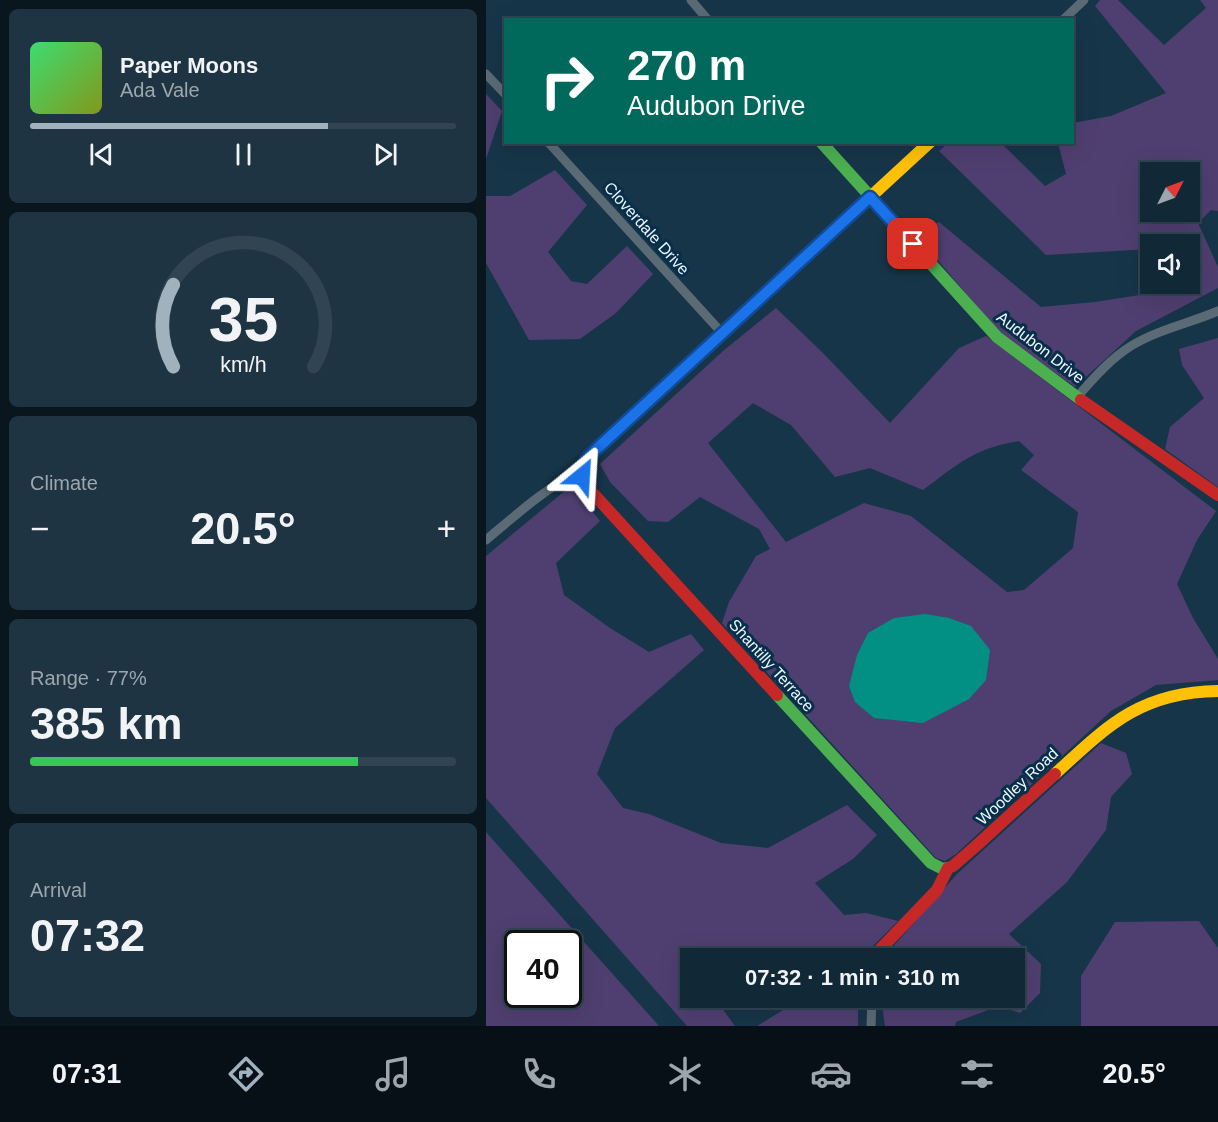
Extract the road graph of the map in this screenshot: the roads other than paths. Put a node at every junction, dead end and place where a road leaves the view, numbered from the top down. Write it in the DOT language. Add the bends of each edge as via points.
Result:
graph roads {
  1 [pos="691,0"];
  2 [pos="1084,0"];
  3 [pos="706,18"];
  4 [pos="1065,18"];
  5 [pos="486,74"];
  6 [pos="504,93"];
  7 [pos="550,144"];
  8 [pos="823,144"];
  9 [pos="928,144"];
  10 [pos="870,197"];
  11 [pos="1218,310"];
  12 [pos="722,333"];
  13 [pos="1077,397"];
  14 [pos="581,472"];
  15 [pos="1218,495"];
  16 [pos="486,540"];
  17 [pos="1218,691"];
  18 [pos="948,868"];
  19 [pos="882,948"];
  20 [pos="872,1008"];
  21 [pos="871,1026"];
  1 -- 3 [label="street"];
  2 -- 4 [label="street"];
  5 -- 6 [label="street"];
  7 -- 12 [label="street, Cloverdale Drive"];
  8 -- 10 [label="street, Audubon Drive"];
  9 -- 10 [label="street"];
  10 -- 12 [label="street"];
  10 -- 13 [label="street, Audubon Drive" via="996,337"];
  11 -- 13 [label="street" via="1131,346"];
  12 -- 14 [label="street" via="589,456"];
  13 -- 15 [label="street, Audubon Drive"];
  14 -- 16 [label="street"];
  14 -- 18 [label="street, Shantilly Terrace" via="590,490 931,863"];
  17 -- 18 [label="street, Woodley Road" via="1172,695 1123,715"];
  18 -- 19 [label="street, Woodley Road" via="932,896"];
  20 -- 21 [label="street"];
}
